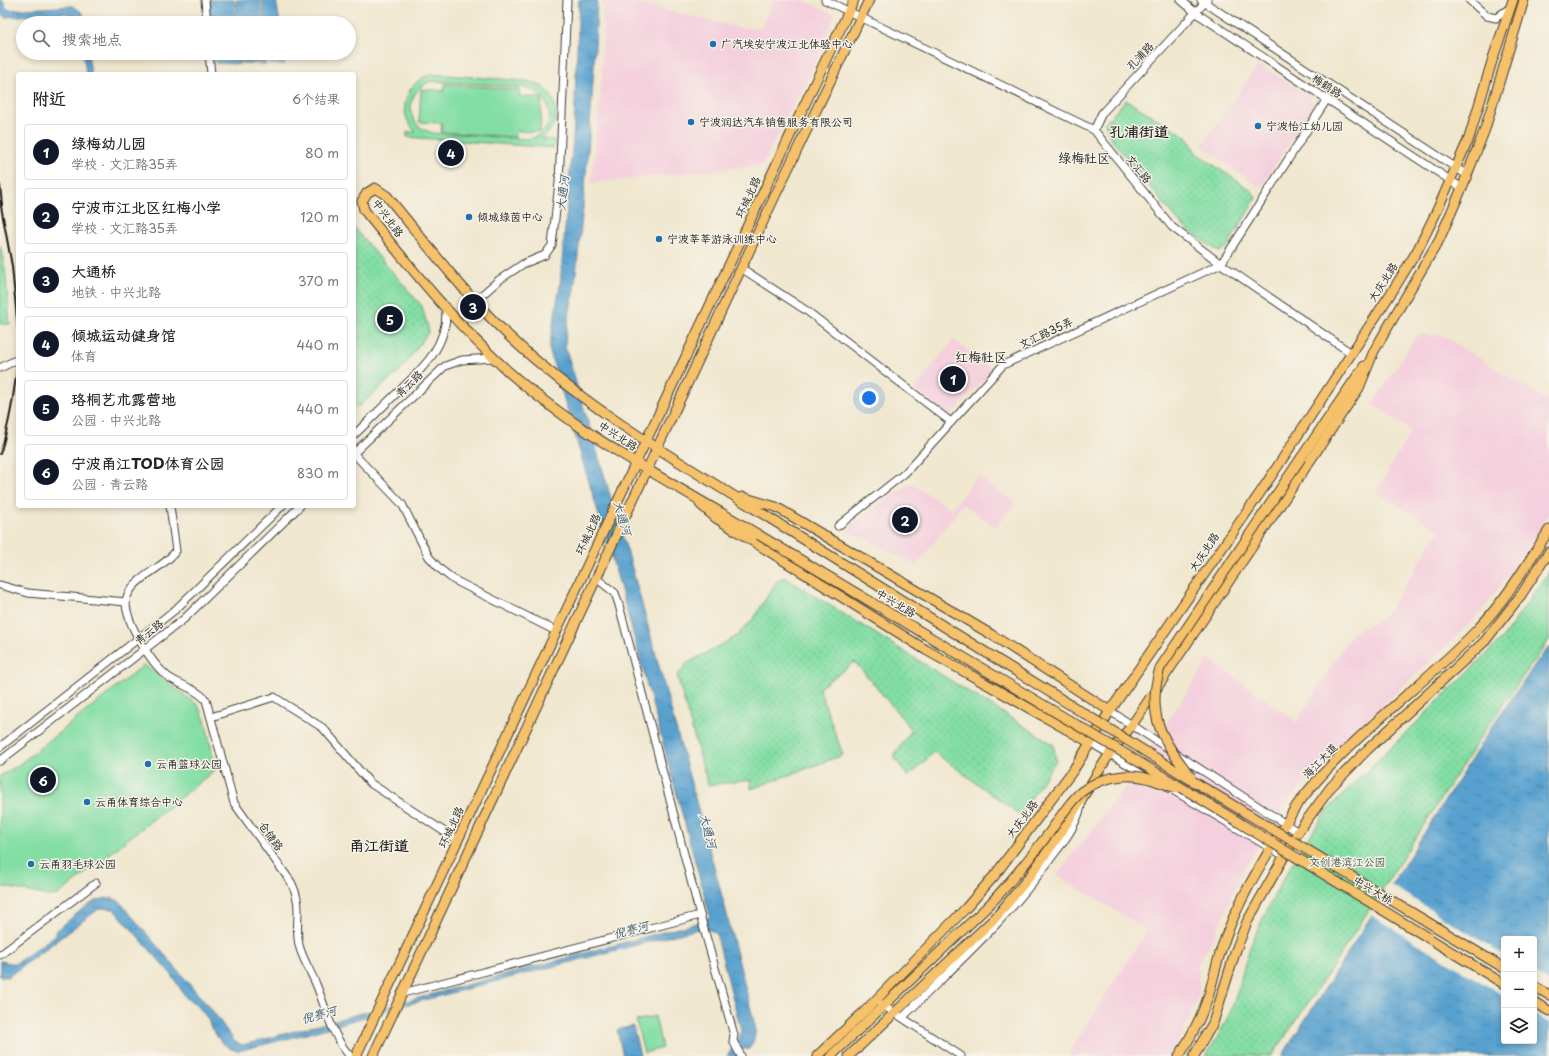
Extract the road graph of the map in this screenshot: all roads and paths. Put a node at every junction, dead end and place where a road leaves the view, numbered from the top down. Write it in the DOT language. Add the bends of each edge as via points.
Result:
graph roads {
  1 [pos="205,0"];
  2 [pos="567,0"];
  3 [pos="825,0"];
  4 [pos="854,0"];
  5 [pos="869,0"];
  6 [pos="1181,0"];
  7 [pos="1469,0"];
  8 [pos="1524,0"];
  9 [pos="1204,1"];
  10 [pos="1512,4"];
  11 [pos="848,11"];
  12 [pos="1196,13"];
  13 [pos="206,16"];
  14 [pos="861,18"];
  15 [pos="210,60"];
  16 [pos="211,72"];
  17 [pos="1326,98"];
  18 [pos="1094,130"];
  19 [pos="1456,168"];
  20 [pos="1467,175"];
  21 [pos="1451,180"];
  22 [pos="1462,188"];
  23 [pos="1221,264"];
  24 [pos="741,268"];
  25 [pos="475,300"];
  26 [pos="446,311"];
  27 [pos="1374,351"];
  28 [pos="1351,353"];
  29 [pos="493,358"];
  30 [pos="16,360"];
  31 [pos="0,368"];
  32 [pos="951,422"];
  33 [pos="356,433"];
  34 [pos="646,441"];
  35 [pos="658,448"];
  36 [pos="356,452"];
  37 [pos="356,456"];
  38 [pos="636,462"];
  39 [pos="648,468"];
  40 [pos="684,490"];
  41 [pos="731,494"];
  42 [pos="170,508"];
  43 [pos="280,508"];
  44 [pos="298,508"];
  45 [pos="838,526"];
  46 [pos="1549,530"];
  47 [pos="1549,552"];
  48 [pos="596,578"];
  49 [pos="0,585"];
  50 [pos="126,602"];
  51 [pos="556,631"];
  52 [pos="139,638"];
  53 [pos="144,649"];
  54 [pos="1110,712"];
  55 [pos="211,717"];
  56 [pos="1132,725"];
  57 [pos="1091,743"];
  58 [pos="0,747"];
  59 [pos="1110,753"];
  60 [pos="0,761"];
  61 [pos="1196,782"];
  62 [pos="1189,792"];
  63 [pos="1286,825"];
  64 [pos="1298,832"];
  65 [pos="457,840"];
  66 [pos="1270,848"];
  67 [pos="1284,856"];
  68 [pos="96,883"];
  69 [pos="700,915"];
  70 [pos="0,955"];
  71 [pos="1501,966"];
  72 [pos="1501,982"];
  73 [pos="1537,988"];
  74 [pos="403,993"];
  75 [pos="1549,995"];
  76 [pos="875,1000"];
  77 [pos="1537,1004"];
  78 [pos="884,1006"];
  79 [pos="1549,1011"];
  80 [pos="899,1015"];
  81 [pos="350,1056"];
  82 [pos="356,1056"];
  83 [pos="373,1056"];
  84 [pos="741,1056"];
  85 [pos="817,1056"];
  86 [pos="831,1056"];
  87 [pos="849,1056"];
  88 [pos="961,1056"];
  89 [pos="1179,1056"];
  90 [pos="1194,1056"];
  1 -- 13 [label="street"];
  2 -- 25 [label="street" via="559,183 552,245 545,255 523,264"];
  3 -- 11 [label="street, 文汇路"];
  4 -- 11 [label="main road, 环城北路"];
  5 -- 14 [label="main road"];
  6 -- 12 [label="street, 梅鹤路"];
  7 -- 10 [label="street" via="1487,16 1496,18"];
  8 -- 20 [label="main road" via="1485,129"];
  9 -- 12 [label="street, 孔浦路"];
  9 -- 19 [label="street, 梅鹤路"];
  10 -- 19 [label="main road, 大庆北路" via="1469,138"];
  11 -- 14 [label="street, 文汇路"];
  11 -- 34 [label="main road, 环城北路"];
  12 -- 17 [label="street, 梅鹤路"];
  12 -- 18 [label="street, 孔浦路" via="1102,113"];
  14 -- 18 [label="street, 文汇路"];
  14 -- 24 [label="main road"];
  15 -- 16 [label="street"];
  17 -- 21 [label="street, 梅鹤路"];
  17 -- 23 [label="street"];
  18 -- 23 [label="street, 文汇路" via="1172,227"];
  19 -- 20 [label="street, 梅鹤路"];
  19 -- 21 [label="main road, 大庆北路"];
  20 -- 22 [label="main road"];
  21 -- 22 [label="street, 梅鹤路"];
  21 -- 28 [label="main road, 大庆北路" via="1417,252"];
  22 -- 27 [label="main road" via="1439,240"];
  23 -- 28 [label="street, 文汇路"];
  23 -- 32 [label="street, 文汇路35弄" via="1003,365"];
  24 -- 32 [label="street" via="807,311"];
  24 -- 35 [label="main road"];
  25 -- 26 [label="main road, 中兴北路" via="387,196 375,188 367,193 362,201 364,208"];
  25 -- 34 [label="main road, 中兴北路" via="510,337 543,365"];
  26 -- 29 [label="main road, 中兴北路"];
  26 -- 33 [label="street, 青云路" via="440,342 428,363"];
  27 -- 56 [label="main road" via="1359,388"];
  27 -- 61 [label="main road, bridge" via="1160,668 1155,700 1159,727 1167,745"];
  28 -- 54 [label="main road, 大庆北路" via="1262,490"];
  29 -- 36 [label="street, 青云路" via="462,360 446,366"];
  29 -- 38 [label="main road, 中兴北路" via="585,429"];
  30 -- 31 [label="street"];
  32 -- 45 [label="street, 文汇路35弄" via="905,472"];
  34 -- 35 [label="main road, 中兴北路"];
  34 -- 38 [label="main road, 环城北路"];
  35 -- 39 [label="main road"];
  35 -- 41 [label="main road, 中兴北路"];
  37 -- 51 [label="street" via="402,504 429,557 440,569 454,580"];
  38 -- 39 [label="main road, 中兴北路"];
  38 -- 51 [label="main road, 环城北路"];
  39 -- 40 [label="main road, 中兴北路"];
  39 -- 48 [label="main road"];
  40 -- 57 [label="main road" via="716,518 906,637"];
  40 -- 62 [label="main road, 中兴北路, bridge"];
  41 -- 54 [label="main road" via="776,507 992,635"];
  41 -- 61 [label="main road, 中兴北路, bridge"];
  42 -- 50 [label="street" via="176,551 136,584"];
  43 -- 52 [label="street, 青云路" via="176,609"];
  44 -- 53 [label="street, 青云路" via="184,618"];
  46 -- 63 [label="main road, 海江大道" via="1512,589 1494,611 1452,655 1324,773 1296,806"];
  47 -- 64 [label="main road" via="1521,595 1485,641 1331,787"];
  48 -- 69 [label="street" via="615,593 619,604"];
  48 -- 74 [label="main road"];
  49 -- 50 [label="street" via="28,593"];
  50 -- 52 [label="street, 仓储路" via="130,619"];
  51 -- 65 [label="main road, 环城北路"];
  52 -- 53 [label="street, 仓储路"];
  52 -- 58 [label="street, 青云路"];
  53 -- 55 [label="street, 仓储路" via="167,676 202,696"];
  53 -- 60 [label="street, 青云路"];
  54 -- 56 [label="street"];
  54 -- 57 [label="main road, 大庆北路"];
  55 -- 65 [label="street" via="274,697 323,728 370,783"];
  55 -- 81 [label="street, 仓储路" via="234,803 296,891 299,903 299,944 342,1048"];
  56 -- 59 [label="main road"];
  56 -- 63 [label="street"];
  57 -- 59 [label="street"];
  57 -- 76 [label="main road, 大庆北路" via="995,875"];
  59 -- 66 [label="street"];
  59 -- 80 [label="main road" via="1060,834 1030,876 997,916"];
  61 -- 71 [label="main road, 中兴大桥, bridge"];
  62 -- 72 [label="main road, 中兴大桥, bridge"];
  62 -- 78 [label="main road, bridge" via="1135,776 1108,778 1081,792 1012,881"];
  63 -- 64 [label="street"];
  63 -- 66 [label="main road, 海江大道"];
  64 -- 67 [label="main road"];
  65 -- 82 [label="main road, 环城北路"];
  66 -- 67 [label="street"];
  66 -- 89 [label="main road, 海江大道" via="1236,911 1200,1018"];
  67 -- 90 [label="main road" via="1247,922 1213,1023"];
  68 -- 70 [label="street"];
  69 -- 74 [label="street"];
  69 -- 84 [label="street" via="734,1035 733,1041"];
  73 -- 75 [label="main road"];
  74 -- 83 [label="main road"];
  76 -- 78 [label="street"];
  76 -- 85 [label="main road, 大庆北路"];
  77 -- 79 [label="main road"];
  78 -- 80 [label="street"];
  78 -- 86 [label="main road"];
  80 -- 87 [label="main road"];
  80 -- 88 [label="street"];
}
